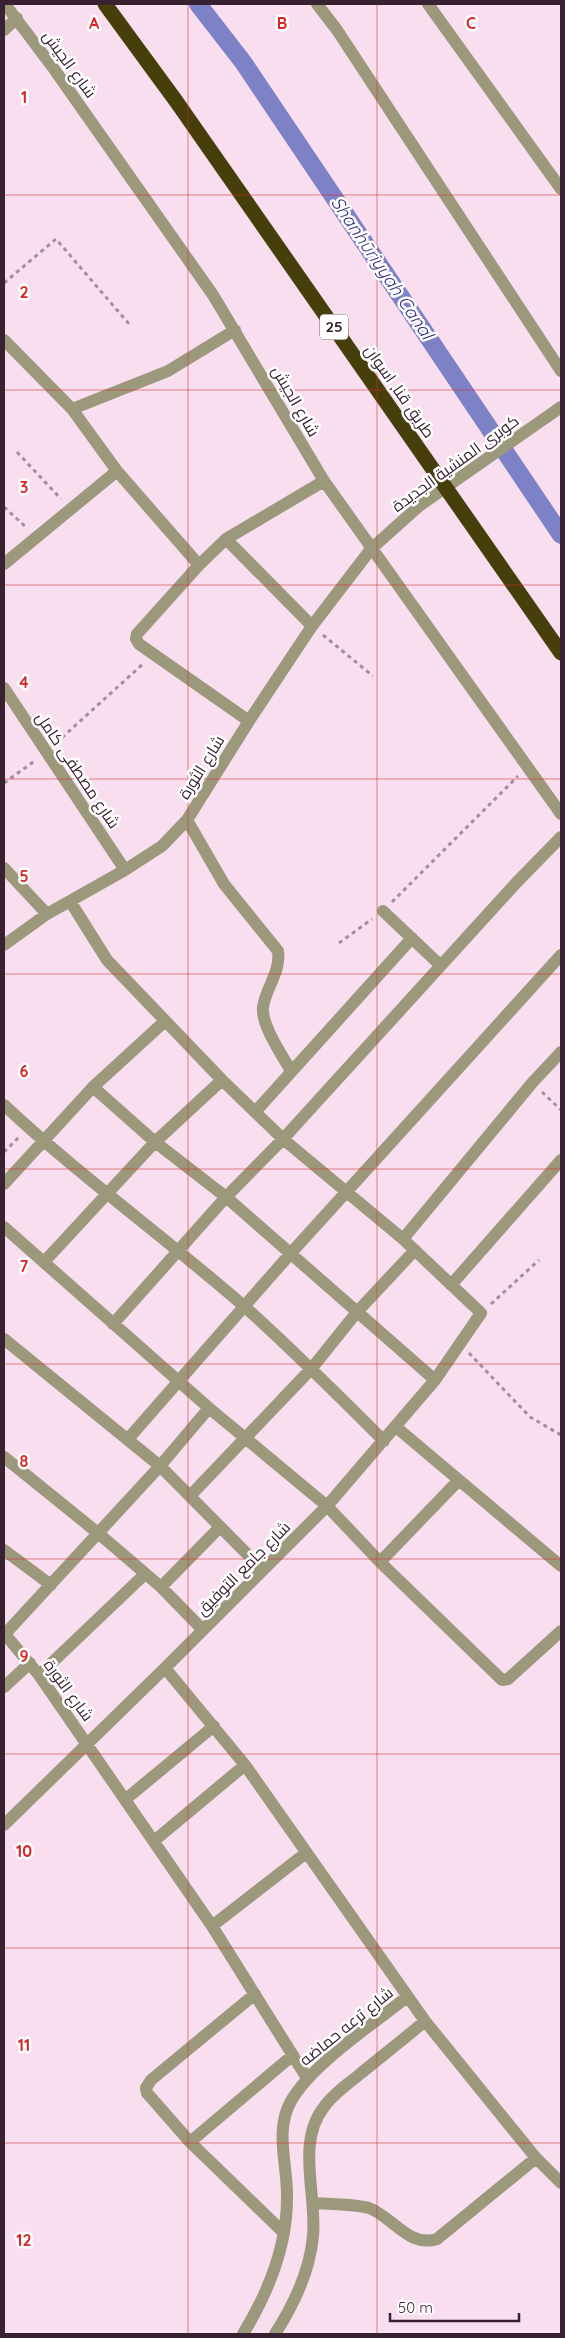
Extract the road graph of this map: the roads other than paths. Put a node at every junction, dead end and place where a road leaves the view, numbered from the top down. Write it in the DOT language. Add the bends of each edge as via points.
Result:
graph roads {
  1 [pos="5,4"];
  2 [pos="105,4"];
  3 [pos="317,4"];
  4 [pos="428,4"];
  5 [pos="17,18"];
  6 [pos="4,30"];
  7 [pos="561,189"];
  8 [pos="235,330"];
  9 [pos="4,340"];
  10 [pos="561,371"];
  11 [pos="72,409"];
  12 [pos="558,409"];
  13 [pos="117,471"];
  14 [pos="324,481"];
  15 [pos="445,486"];
  16 [pos="226,539"];
  17 [pos="371,549"];
  18 [pos="4,564"];
  19 [pos="198,565"];
  20 [pos="312,626"];
  21 [pos="561,653"];
  22 [pos="4,688"];
  23 [pos="249,721"];
  24 [pos="561,814"];
  25 [pos="187,820"];
  26 [pos="561,837"];
  27 [pos="4,868"];
  28 [pos="124,870"];
  29 [pos="70,901"];
  30 [pos="383,911"];
  31 [pos="47,914"];
  32 [pos="412,938"];
  33 [pos="4,945"];
  34 [pos="561,955"];
  35 [pos="440,965"];
  36 [pos="164,1022"];
  37 [pos="561,1052"];
  38 [pos="291,1071"];
  39 [pos="222,1080"];
  40 [pos="93,1087"];
  41 [pos="4,1105"];
  42 [pos="256,1112"];
  43 [pos="283,1139"];
  44 [pos="42,1141"];
  45 [pos="155,1142"];
  46 [pos="561,1160"];
  47 [pos="4,1184"];
  48 [pos="348,1192"];
  49 [pos="106,1195"];
  50 [pos="226,1197"];
  51 [pos="4,1227"];
  52 [pos="403,1239"];
  53 [pos="415,1250"];
  54 [pos="179,1252"];
  55 [pos="291,1253"];
  56 [pos="44,1262"];
  57 [pos="451,1285"];
  58 [pos="244,1306"];
  59 [pos="357,1312"];
  60 [pos="113,1324"];
  61 [pos="4,1339"];
  62 [pos="312,1368"];
  63 [pos="434,1380"];
  64 [pos="180,1382"];
  65 [pos="209,1408"];
  66 [pos="396,1427"];
  67 [pos="247,1437"];
  68 [pos="128,1439"];
  69 [pos="384,1441"];
  70 [pos="4,1457"];
  71 [pos="160,1466"];
  72 [pos="458,1481"];
  73 [pos="190,1496"];
  74 [pos="327,1506"];
  75 [pos="219,1528"];
  76 [pos="98,1533"];
  77 [pos="4,1550"];
  78 [pos="380,1562"];
  79 [pos="561,1566"];
  80 [pos="263,1570"];
  81 [pos="145,1574"];
  82 [pos="51,1585"];
  83 [pos="161,1587"];
  84 [pos="203,1630"];
  85 [pos="561,1631"];
  86 [pos="4,1634"];
  87 [pos="30,1663"];
  88 [pos="166,1668"];
  89 [pos="39,1674"];
  90 [pos="4,1687"];
  91 [pos="214,1726"];
  92 [pos="88,1743"];
  93 [pos="245,1765"];
  94 [pos="126,1799"];
  95 [pos="4,1825"];
  96 [pos="154,1841"];
  97 [pos="306,1854"];
  98 [pos="212,1926"];
  99 [pos="255,1994"];
  100 [pos="407,1997"];
  101 [pos="425,2021"];
  102 [pos="293,2055"];
  103 [pos="307,2078"];
  104 [pos="190,2142"];
  105 [pos="536,2158"];
  106 [pos="561,2183"];
  107 [pos="314,2203"];
  108 [pos="284,2233"];
  109 [pos="243,2334"];
  110 [pos="275,2334"];
  1 -- 5 [label="street, شارع الجيش"];
  2 -- 15 [label="highway, طريق قنا, اسوان / 25"];
  3 -- 10 [label="street"];
  4 -- 7 [label="street"];
  5 -- 6 [label="street"];
  5 -- 8 [label="street, شارع الجيش"];
  8 -- 11 [label="street" via="161,374"];
  8 -- 14 [label="street, شارع الجيش"];
  9 -- 11 [label="street"];
  11 -- 13 [label="street"];
  12 -- 15 [label="street, كوبرى المنشية الجديدة"];
  13 -- 18 [label="street"];
  13 -- 19 [label="street"];
  14 -- 16 [label="street"];
  14 -- 17 [label="street, شارع الجيش"];
  15 -- 17 [label="street, كوبرى المنشية الجديدة"];
  15 -- 21 [label="highway, طريق قنا, اسوان / 25"];
  16 -- 19 [label="street"];
  16 -- 20 [label="street"];
  17 -- 20 [label="street, شارع الثورة"];
  17 -- 24 [label="street, شارع الجيش"];
  19 -- 23 [label="street" via="136,639"];
  20 -- 23 [label="street, شارع الثورة"];
  22 -- 28 [label="street, شارع مصطفى كامل"];
  23 -- 25 [label="street, شارع الثورة"];
  25 -- 28 [label="street, شارع الثورة" via="162,846"];
  25 -- 38 [label="street" via="224,884 278,951 279,964 263,1006 264,1018"];
  26 -- 35 [label="street"];
  27 -- 31 [label="street"];
  28 -- 29 [label="street, شارع الثورة"];
  29 -- 31 [label="street, شارع الثورة"];
  29 -- 36 [label="street" via="107,960"];
  30 -- 32 [label="street"];
  31 -- 33 [label="street, شارع الثورة"];
  32 -- 35 [label="street"];
  32 -- 38 [label="street"];
  34 -- 48 [label="street"];
  35 -- 43 [label="street"];
  36 -- 39 [label="street"];
  36 -- 40 [label="street"];
  37 -- 52 [label="street"];
  38 -- 42 [label="street"];
  39 -- 42 [label="street"];
  39 -- 45 [label="street"];
  40 -- 44 [label="street"];
  40 -- 45 [label="street"];
  41 -- 44 [label="street"];
  42 -- 43 [label="street"];
  43 -- 48 [label="street"];
  43 -- 50 [label="street"];
  44 -- 47 [label="street"];
  44 -- 49 [label="street"];
  45 -- 49 [label="street"];
  45 -- 50 [label="street"];
  46 -- 57 [label="street"];
  48 -- 52 [label="street"];
  48 -- 55 [label="street"];
  49 -- 54 [label="street"];
  49 -- 56 [label="street"];
  50 -- 54 [label="street"];
  50 -- 55 [label="street"];
  51 -- 56 [label="street"];
  52 -- 53 [label="street"];
  53 -- 57 [label="street"];
  53 -- 59 [label="street"];
  54 -- 58 [label="street"];
  54 -- 60 [label="street"];
  55 -- 58 [label="street"];
  55 -- 59 [label="street"];
  56 -- 60 [label="street"];
  57 -- 63 [label="street, شارع جامع التوفيق" via="481,1313"];
  58 -- 62 [label="street"];
  58 -- 64 [label="street"];
  59 -- 62 [label="street"];
  59 -- 63 [label="street"];
  60 -- 64 [label="street"];
  61 -- 68 [label="street"];
  62 -- 67 [label="street"];
  62 -- 69 [label="street"];
  63 -- 66 [label="street, شارع جامع التوفيق"];
  64 -- 65 [label="street"];
  64 -- 68 [label="street"];
  65 -- 67 [label="street"];
  65 -- 71 [label="street"];
  66 -- 69 [label="street, شارع جامع التوفيق"];
  66 -- 72 [label="street"];
  67 -- 73 [label="street"];
  67 -- 74 [label="street"];
  68 -- 71 [label="street"];
  69 -- 74 [label="street, شارع جامع التوفيق"];
  70 -- 76 [label="street"];
  71 -- 73 [label="street"];
  71 -- 76 [label="street"];
  72 -- 78 [label="street"];
  72 -- 79 [label="street"];
  73 -- 75 [label="street"];
  74 -- 78 [label="street"];
  74 -- 80 [label="street, شارع جامع التوفيق"];
  75 -- 80 [label="street"];
  75 -- 83 [label="street"];
  76 -- 81 [label="street"];
  76 -- 82 [label="street"];
  77 -- 82 [label="street"];
  78 -- 85 [label="street" via="502,1680 508,1679"];
  80 -- 84 [label="street, شارع جامع التوفيق"];
  81 -- 83 [label="street"];
  81 -- 89 [label="street"];
  82 -- 86 [label="street"];
  83 -- 84 [label="street"];
  84 -- 88 [label="street, شارع جامع التوفيق"];
  86 -- 87 [label="street, شارع الثورة"];
  87 -- 89 [label="street, شارع الثورة"];
  87 -- 90 [label="street"];
  88 -- 91 [label="street"];
  88 -- 92 [label="street, شارع جامع التوفيق"];
  89 -- 92 [label="street, شارع الثورة"];
  91 -- 93 [label="street"];
  91 -- 94 [label="street"];
  92 -- 94 [label="street, شارع الثورة"];
  92 -- 95 [label="street, شارع جامع التوفيق"];
  93 -- 96 [label="street"];
  93 -- 97 [label="street"];
  94 -- 96 [label="street, شارع الثورة"];
  96 -- 98 [label="street, شارع الثورة"];
  97 -- 98 [label="street"];
  97 -- 100 [label="street"];
  98 -- 99 [label="street, شارع الثورة"];
  99 -- 102 [label="street, شارع الثورة"];
  99 -- 104 [label="street" via="148,2083 147,2093"];
  100 -- 101 [label="street"];
  100 -- 103 [label="street, شارع ترعه حماضه"];
  101 -- 105 [label="street"];
  101 -- 107 [label="street" via="323,2107 311,2131 309,2158"];
  102 -- 103 [label="street, شارع الثورة"];
  102 -- 104 [label="street"];
  103 -- 108 [label="street, شارع ترعه حماضه" via="290,2102 282,2131 287,2198"];
  104 -- 108 [label="street"];
  105 -- 106 [label="street"];
  105 -- 107 [label="street" via="431,2241 415,2239 368,2208"];
  107 -- 110 [label="street" via="313,2237 302,2279"];
  108 -- 109 [label="street, شارع ترعه حماضه" via="271,2280"];
}
